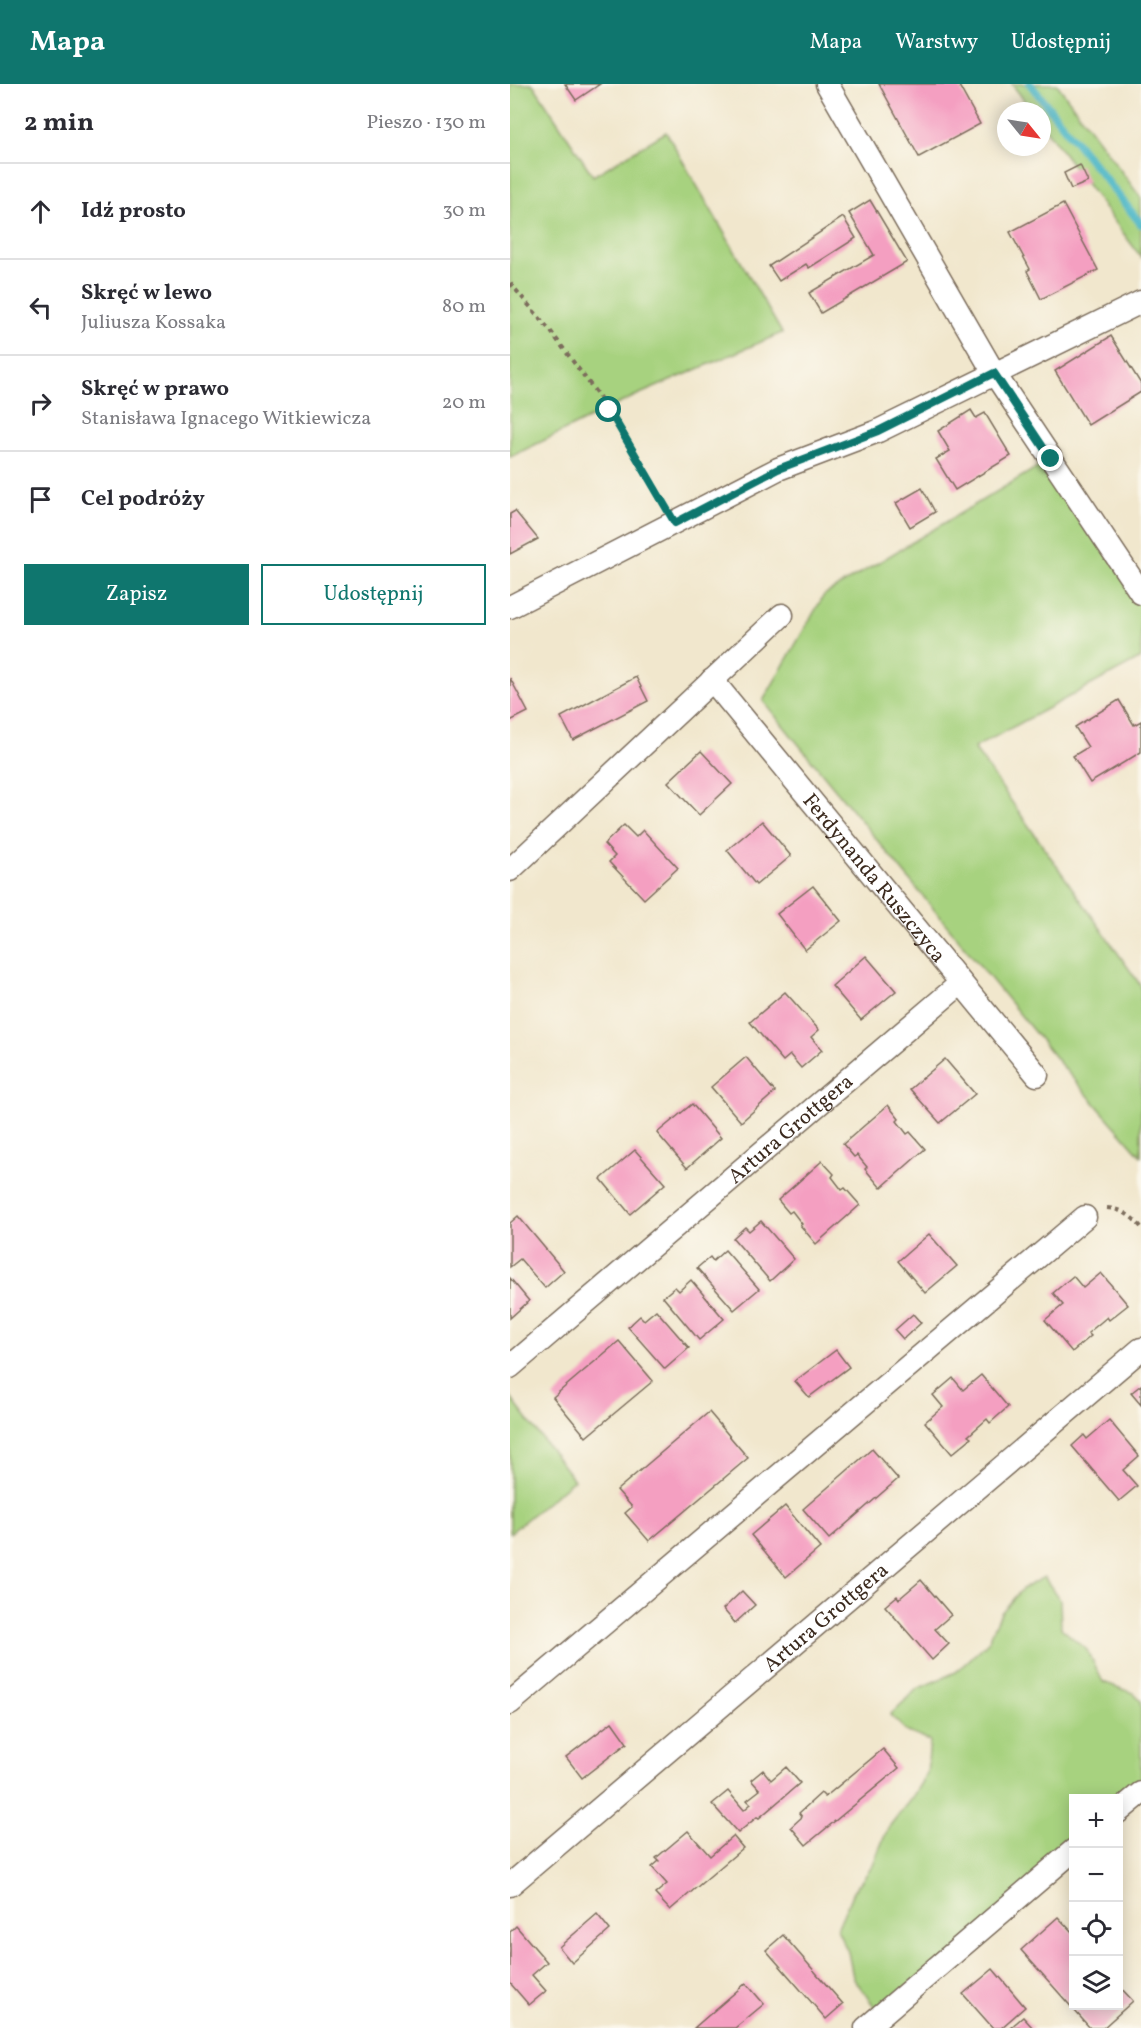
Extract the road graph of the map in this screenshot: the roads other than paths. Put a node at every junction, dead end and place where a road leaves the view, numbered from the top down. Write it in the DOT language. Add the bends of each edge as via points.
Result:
graph roads {
  1 [pos="827,84"];
  2 [pos="1141,302"];
  3 [pos="994,373"];
  4 [pos="1141,593"];
  5 [pos="510,607"];
  6 [pos="782,615"];
  7 [pos="712,680"];
  8 [pos="510,870"];
  9 [pos="961,983"];
  10 [pos="1037,1075"];
  11 [pos="1084,1217"];
  12 [pos="1141,1348"];
  13 [pos="510,1367"];
  14 [pos="510,1703"];
  15 [pos="1141,1793"];
  16 [pos="1123,1809"];
  17 [pos="1069,1854"];
  18 [pos="510,1885"];
  19 [pos="866,2028"];
  1 -- 3 [label="street"];
  2 -- 3 [label="street"];
  3 -- 4 [label="street"];
  3 -- 5 [label="street" via="878,431 778,469"];
  6 -- 7 [label="street"];
  7 -- 8 [label="street"];
  7 -- 9 [label="street, Ferdynanda Ruszczyca"];
  9 -- 10 [label="street, Ferdynanda Ruszczyca"];
  9 -- 13 [label="street, Artura Grottgera"];
  11 -- 14 [label="street"];
  12 -- 18 [label="street, Artura Grottgera"];
  15 -- 16 [label="street"];
  17 -- 19 [label="street"];
}
